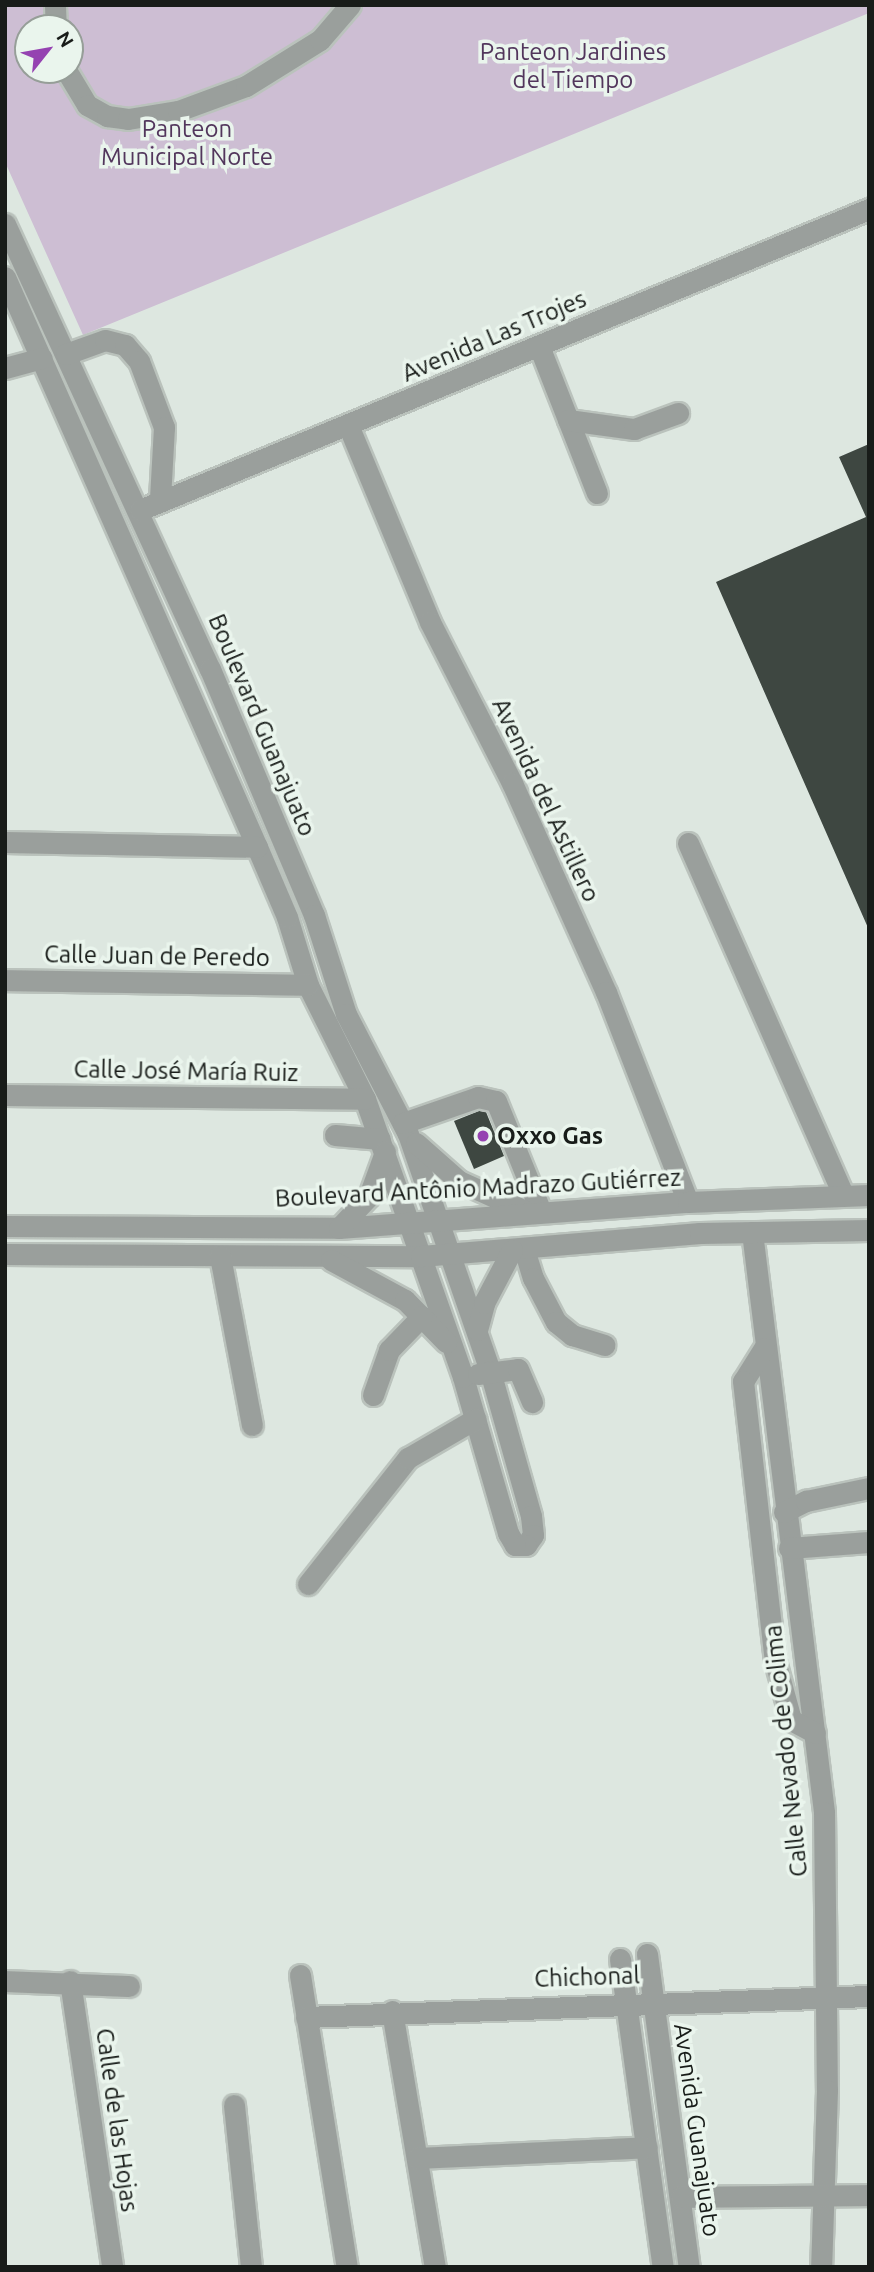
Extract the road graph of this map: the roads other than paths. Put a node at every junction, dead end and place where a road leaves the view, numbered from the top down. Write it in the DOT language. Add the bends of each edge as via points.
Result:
graph roads {
  1 [pos="350,5"];
  2 [pos="74,84"];
  3 [pos="869,209"];
  4 [pos="5,224"];
  5 [pos="5,277"];
  6 [pos="539,346"];
  7 [pos="66,354"];
  8 [pos="42,358"];
  9 [pos="5,368"];
  10 [pos="678,413"];
  11 [pos="568,420"];
  12 [pos="348,425"];
  13 [pos="597,493"];
  14 [pos="160,498"];
  15 [pos="140,510"];
  16 [pos="5,842"];
  17 [pos="688,844"];
  18 [pos="257,847"];
  19 [pos="5,980"];
  20 [pos="308,985"];
  21 [pos="5,1095"];
  22 [pos="365,1098"];
  23 [pos="405,1129"];
  24 [pos="335,1135"];
  25 [pos="383,1146"];
  26 [pos="844,1195"];
  27 [pos="869,1195"];
  28 [pos="688,1202"];
  29 [pos="535,1212"];
  30 [pos="441,1221"];
  31 [pos="412,1223"];
  32 [pos="5,1226"];
  33 [pos="339,1228"];
  34 [pos="869,1230"];
  35 [pos="752,1232"];
  36 [pos="518,1249"];
  37 [pos="5,1254"];
  38 [pos="452,1254"];
  39 [pos="220,1256"];
  40 [pos="421,1256"];
  41 [pos="326,1258"];
  42 [pos="422,1316"];
  43 [pos="477,1330"];
  44 [pos="606,1345"];
  45 [pos="764,1348"];
  46 [pos="453,1351"];
  47 [pos="490,1371"];
  48 [pos="463,1377"];
  49 [pos="373,1395"];
  50 [pos="532,1402"];
  51 [pos="475,1419"];
  52 [pos="252,1425"];
  53 [pos="869,1488"];
  54 [pos="784,1512"];
  55 [pos="869,1542"];
  56 [pos="789,1548"];
  57 [pos="308,1584"];
  58 [pos="815,1733"];
  59 [pos="647,1954"];
  60 [pos="620,1959"];
  61 [pos="300,1975"];
  62 [pos="5,1981"];
  63 [pos="70,1981"];
  64 [pos="130,1986"];
  65 [pos="827,1995"];
  66 [pos="869,1996"];
  67 [pos="652,2001"];
  68 [pos="625,2002"];
  69 [pos="393,2011"];
  70 [pos="306,2017"];
  71 [pos="234,2105"];
  72 [pos="647,2147"];
  73 [pos="416,2158"];
  74 [pos="823,2194"];
  75 [pos="869,2195"];
  76 [pos="681,2197"];
  77 [pos="112,2267"];
  78 [pos="251,2267"];
  79 [pos="347,2267"];
  80 [pos="435,2267"];
  81 [pos="663,2267"];
  82 [pos="689,2267"];
  83 [pos="821,2267"];
  1 -- 2 [label="street" via="320,40 255,80 178,111 128,120 107,116 87,105"];
  3 -- 6 [label="street, Avenida Las Trojes"];
  4 -- 7 [label="street, Boulevard Guanajuato"];
  5 -- 8 [label="street"];
  6 -- 11 [label="street"];
  6 -- 12 [label="street, Avenida Las Trojes"];
  7 -- 14 [label="street" via="105,341 125,345 139,361 164,427"];
  7 -- 15 [label="street, Boulevard Guanajuato" via="94,423"];
  8 -- 9 [label="street"];
  8 -- 18 [label="street"];
  10 -- 11 [label="street" via="634,429"];
  11 -- 13 [label="street"];
  12 -- 14 [label="street, Avenida Las Trojes"];
  12 -- 28 [label="street, Avenida del Astillero" via="430,622 512,783 606,992"];
  14 -- 15 [label="street, Avenida Las Trojes"];
  15 -- 23 [label="street, Boulevard Guanajuato" via="314,915 346,1014"];
  16 -- 18 [label="street"];
  17 -- 26 [label="street"];
  18 -- 20 [label="street" via="287,917"];
  19 -- 20 [label="street, Calle Juan de Peredo"];
  20 -- 22 [label="street"];
  21 -- 22 [label="street, Calle José María Ruiz"];
  22 -- 25 [label="street"];
  23 -- 29 [label="street" via="459,1181"];
  23 -- 29 [label="street" via="478,1097 496,1101"];
  23 -- 30 [label="street, Boulevard Guanajuato"];
  24 -- 25 [label="street"];
  25 -- 31 [label="street"];
  25 -- 33 [label="street" via="369,1196"];
  26 -- 27 [label="street, Boulevard Antônio Madrazo Gutiérrez"];
  26 -- 28 [label="street, Boulevard Antônio Madrazo Gutiérrez"];
  28 -- 29 [label="street, Boulevard Antônio Madrazo Gutiérrez"];
  29 -- 30 [label="street, Boulevard Antônio Madrazo Gutiérrez"];
  30 -- 31 [label="street, Boulevard Antônio Madrazo Gutiérrez"];
  30 -- 38 [label="street, Boulevard Guanajuato"];
  31 -- 33 [label="street, Boulevard Antônio Madrazo Gutiérrez"];
  31 -- 40 [label="street"];
  32 -- 33 [label="street, Boulevard Antônio Madrazo Gutiérrez"];
  34 -- 35 [label="street"];
  35 -- 36 [label="street"];
  35 -- 45 [label="street, Calle Nevado de Colima"];
  36 -- 38 [label="street"];
  36 -- 43 [label="street" via="484,1303"];
  36 -- 44 [label="street" via="556,1322 572,1335"];
  37 -- 39 [label="street"];
  38 -- 40 [label="street"];
  38 -- 43 [label="street, Boulevard Guanajuato"];
  39 -- 41 [label="street"];
  39 -- 52 [label="street"];
  40 -- 41 [label="street"];
  40 -- 46 [label="street"];
  41 -- 42 [label="street" via="391,1291"];
  42 -- 46 [label="street"];
  42 -- 49 [label="street" via="404,1330 390,1350"];
  43 -- 47 [label="street, Boulevard Guanajuato"];
  45 -- 54 [label="street, Calle Nevado de Colima"];
  45 -- 58 [label="street" via="743,1381 775,1661 791,1720"];
  46 -- 48 [label="street"];
  47 -- 48 [label="street"];
  47 -- 50 [label="street" via="518,1369"];
  47 -- 51 [label="street, Boulevard Guanajuato" via="531,1516 533,1535 526,1545 515,1545 508,1533"];
  48 -- 51 [label="street"];
  51 -- 57 [label="street" via="408,1458"];
  53 -- 54 [label="street" via="806,1501"];
  54 -- 56 [label="street, Calle Nevado de Colima"];
  55 -- 56 [label="street"];
  56 -- 58 [label="street, Calle Nevado de Colima"];
  58 -- 65 [label="street, Calle Nevado de Colima" via="824,1812"];
  59 -- 67 [label="street, Avenida Guanajuato"];
  60 -- 68 [label="street"];
  61 -- 70 [label="street"];
  62 -- 63 [label="street"];
  63 -- 64 [label="street"];
  63 -- 77 [label="street, Calle de las Hojas"];
  65 -- 66 [label="street, Chichonal"];
  65 -- 67 [label="street, Chichonal"];
  65 -- 74 [label="street, Calle Nevado de Colima"];
  67 -- 68 [label="street, Chichonal"];
  67 -- 76 [label="street, Avenida Guanajuato"];
  68 -- 69 [label="street, Chichonal"];
  68 -- 72 [label="street"];
  69 -- 70 [label="street, Chichonal"];
  69 -- 73 [label="street"];
  70 -- 79 [label="street"];
  71 -- 78 [label="street"];
  72 -- 73 [label="street"];
  72 -- 81 [label="street"];
  73 -- 80 [label="street"];
  74 -- 75 [label="street"];
  74 -- 76 [label="street"];
  74 -- 83 [label="street, Calle Nevado de Colima"];
  76 -- 82 [label="street, Avenida Guanajuato"];
}
